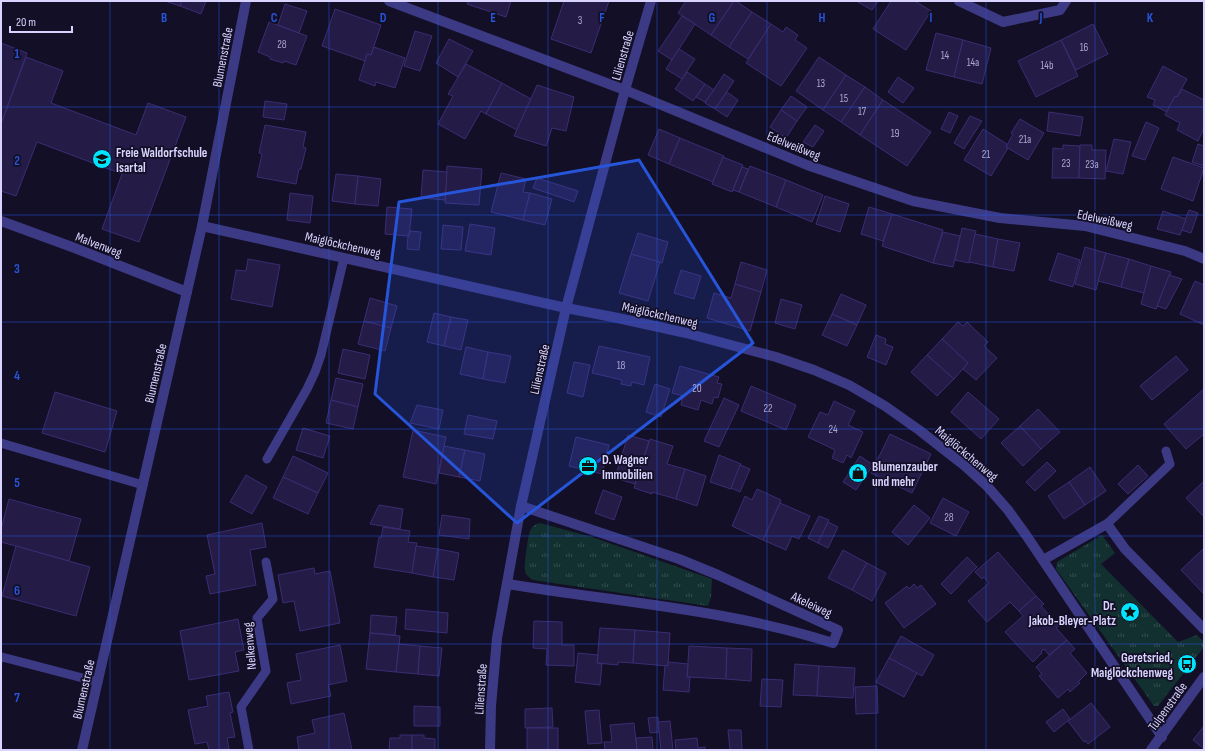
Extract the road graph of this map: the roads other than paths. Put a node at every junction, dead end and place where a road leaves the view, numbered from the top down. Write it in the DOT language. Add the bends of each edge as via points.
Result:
graph roads {
  1 [pos="246,1"];
  2 [pos="389,1"];
  3 [pos="651,1"];
  4 [pos="960,1"];
  5 [pos="1066,1"];
  6 [pos="625,90"];
  7 [pos="1,221"];
  8 [pos="202,226"];
  9 [pos="344,258"];
  10 [pos="1204,258"];
  11 [pos="187,292"];
  12 [pos="566,308"];
  13 [pos="1,443"];
  14 [pos="1166,451"];
  15 [pos="267,459"];
  16 [pos="143,485"];
  17 [pos="521,506"];
  18 [pos="1107,524"];
  19 [pos="1043,560"];
  20 [pos="266,562"];
  21 [pos="507,584"];
  22 [pos="1204,629"];
  23 [pos="2,657"];
  24 [pos="1204,677"];
  25 [pos="98,682"];
  26 [pos="1162,737"];
  27 [pos="82,750"];
  28 [pos="249,750"];
  29 [pos="490,750"];
  30 [pos="1151,750"];
  1 -- 8 [label="street, Blumenstraße"];
  2 -- 6 [label="street, Edelweißweg"];
  3 -- 6 [label="street, Lilienstraße"];
  4 -- 5 [label="street" via="1003,22 1060,10"];
  6 -- 10 [label="street, Edelweißweg" via="807,165 914,201 1000,218 1085,226"];
  6 -- 12 [label="street, Lilienstraße"];
  7 -- 11 [label="street, Malvenweg"];
  8 -- 9 [label="street, Maiglöckchenweg"];
  8 -- 11 [label="street, Blumenstraße"];
  9 -- 12 [label="street, Maiglöckchenweg"];
  9 -- 15 [label="lane" via="315,372 308,389"];
  11 -- 16 [label="street, Blumenstraße"];
  12 -- 17 [label="street, Lilienstraße"];
  12 -- 19 [label="street, Maiglöckchenweg" via="679,331 776,357 849,385 919,430 988,486"];
  13 -- 16 [label="lane"];
  14 -- 18 [label="lane" via="1170,464"];
  16 -- 25 [label="street, Blumenstraße"];
  17 -- 21 [label="street, Lilienstraße"];
  17 -- 21 [label="street, Akeleiweg" via="679,559 838,630 833,642 726,616"];
  18 -- 19 [label="street"];
  18 -- 22 [label="street" via="1125,549"];
  19 -- 26 [label="street, Maiglöckchenweg"];
  20 -- 28 [label="lane, Nelkenweg" via="273,598 257,618 266,671 241,707"];
  21 -- 29 [label="street, Lilienstraße" via="497,638"];
  23 -- 25 [label="lane"];
  24 -- 26 [label="street, Tulpenstraße"];
  25 -- 27 [label="street, Blumenstraße"];
  26 -- 30 [label="street, Tulpenstraße"];
}
